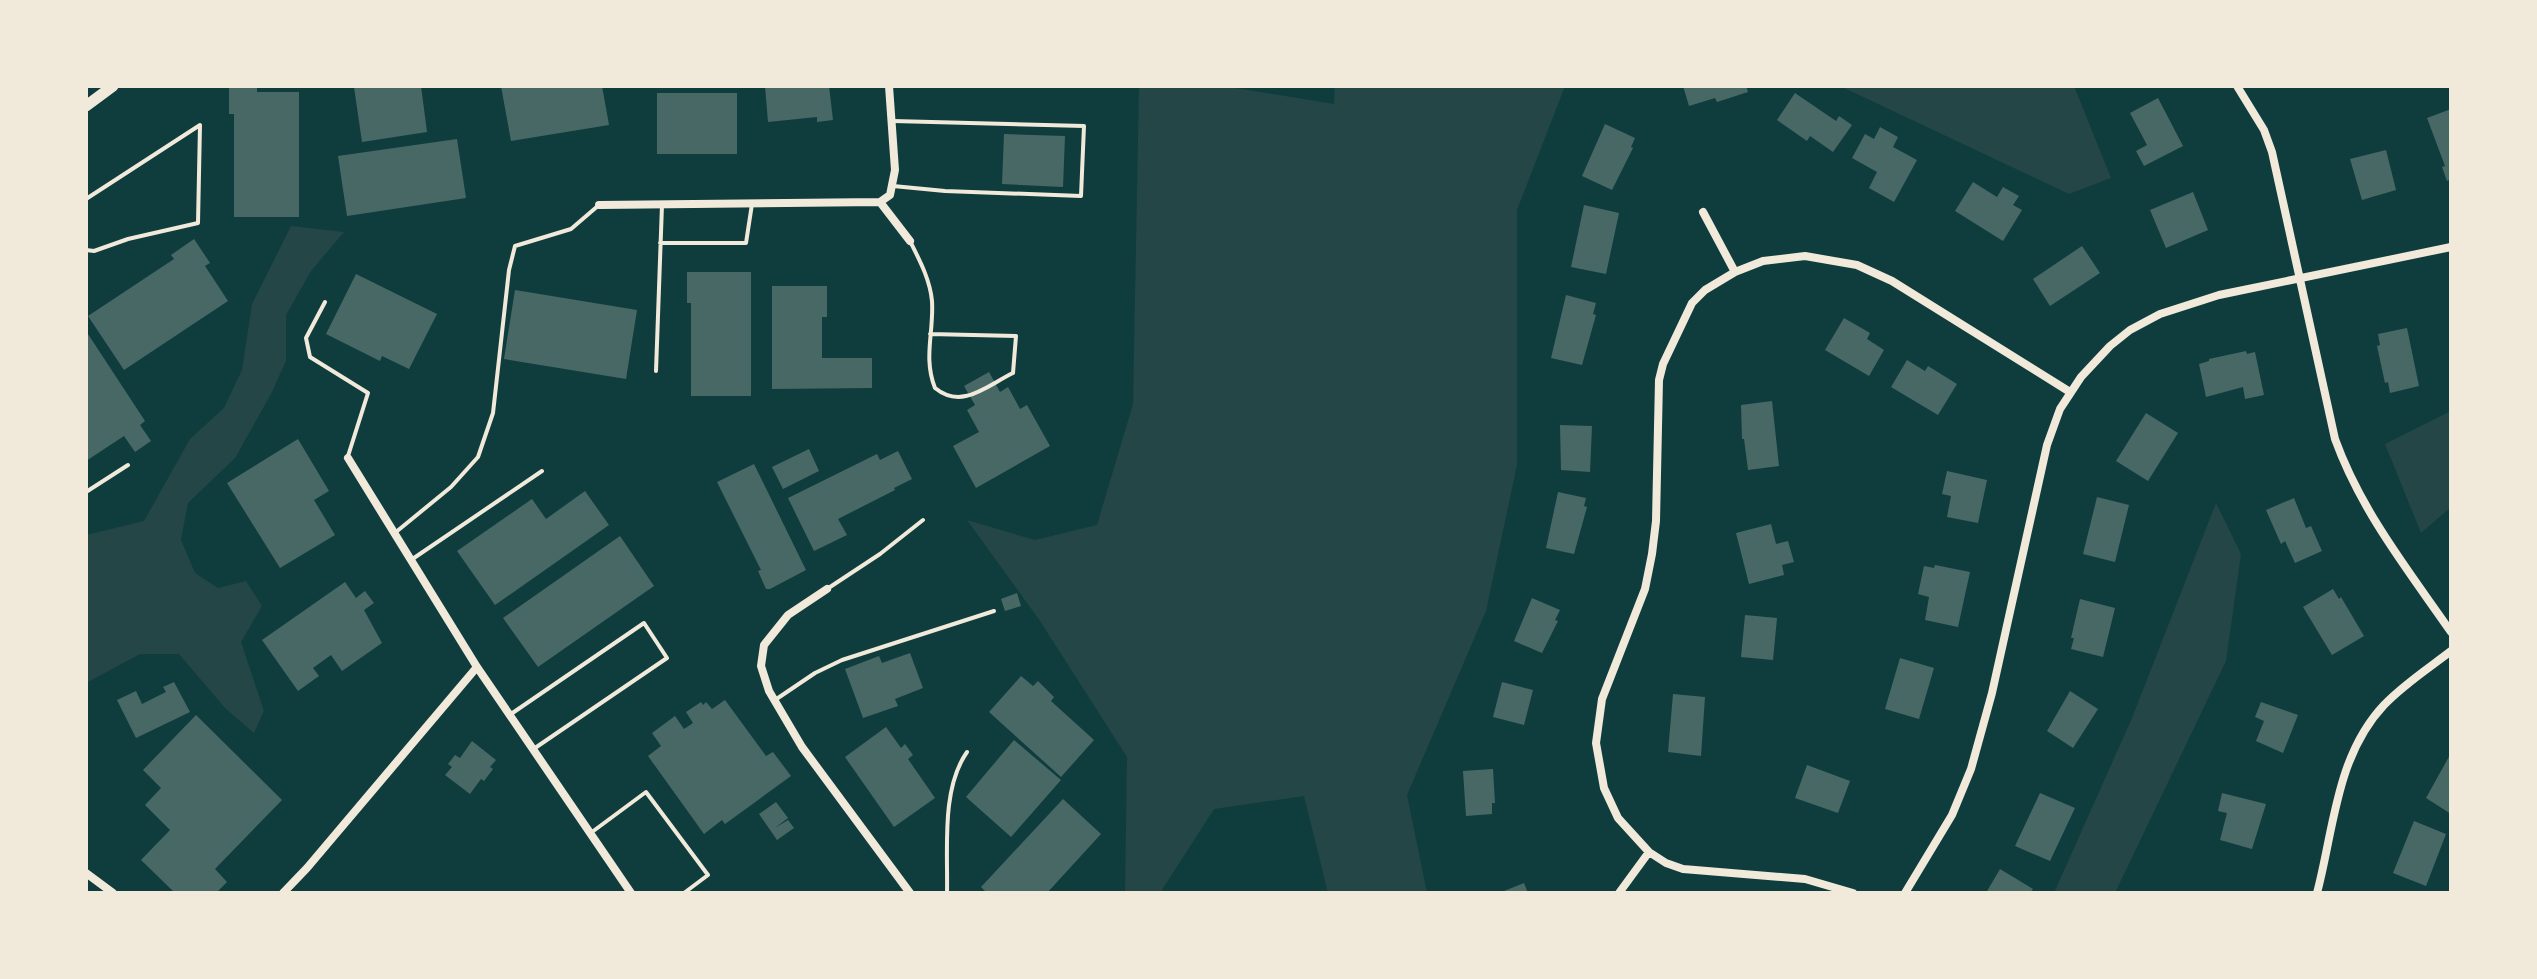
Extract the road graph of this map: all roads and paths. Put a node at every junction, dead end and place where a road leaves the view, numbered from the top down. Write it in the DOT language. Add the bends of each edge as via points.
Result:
graph roads {
  1 [pos="113,86"];
  2 [pos="889,86"];
  3 [pos="2237,86"];
  4 [pos="86,106"];
  5 [pos="891,121"];
  6 [pos="893,186"];
  7 [pos="86,199"];
  8 [pos="880,202"];
  9 [pos="752,203"];
  10 [pos="599,205"];
  11 [pos="662,205"];
  12 [pos="1703,212"];
  13 [pos="910,241"];
  14 [pos="660,243"];
  15 [pos="2451,247"];
  16 [pos="86,250"];
  17 [pos="1735,272"];
  18 [pos="2299,280"];
  19 [pos="325,302"];
  20 [pos="930,334"];
  21 [pos="656,371"];
  22 [pos="2070,392"];
  23 [pos="348,458"];
  24 [pos="128,465"];
  25 [pos="542,471"];
  26 [pos="86,492"];
  27 [pos="923,520"];
  28 [pos="394,533"];
  29 [pos="411,560"];
  30 [pos="827,589"];
  31 [pos="994,611"];
  32 [pos="2451,632"];
  33 [pos="2451,651"];
  34 [pos="477,667"];
  35 [pos="775,701"];
  36 [pos="510,715"];
  37 [pos="533,750"];
  38 [pos="967,752"];
  39 [pos="590,834"];
  40 [pos="1649,852"];
  41 [pos="86,873"];
  42 [pos="113,893"];
  43 [pos="283,893"];
  44 [pos="631,893"];
  45 [pos="684,893"];
  46 [pos="910,893"];
  47 [pos="947,893"];
  48 [pos="1619,893"];
  49 [pos="1853,893"];
  50 [pos="1905,893"];
  51 [pos="2317,893"];
  1 -- 4 [label="street"];
  2 -- 5 [label="street"];
  3 -- 18 [label="street" via="2272,152"];
  5 -- 6 [label="street"];
  5 -- 6 [label="lane" via="1084,126 1081,196"];
  6 -- 8 [label="street"];
  7 -- 16 [label="lane" via="200,125 198,223"];
  8 -- 9 [label="street"];
  8 -- 13 [label="street"];
  9 -- 11 [label="street"];
  9 -- 14 [label="lane" via="746,243"];
  10 -- 11 [label="street"];
  10 -- 28 [label="lane" via="571,229 515,246 493,413 478,457 451,487"];
  11 -- 14 [label="lane"];
  12 -- 17 [label="street"];
  13 -- 20 [label="lane" via="926,273 932,301"];
  14 -- 21 [label="lane"];
  15 -- 18 [label="street"];
  17 -- 22 [label="street" via="1763,261 1805,256 1857,265 1892,281"];
  17 -- 40 [label="street" via="1692,303 1663,364 1657,396 1652,554 1645,589 1597,725 1599,763 1611,805"];
  18 -- 22 [label="street" via="2219,295 2144,322 2110,346"];
  18 -- 32 [label="street" via="2344,463 2371,515"];
  19 -- 23 [label="lane" via="306,338 310,357 368,393"];
  20 -- 20 [label="lane" via="930,377 944,395 964,397 1013,373 1016,336"];
  22 -- 50 [label="street" via="2052,425 1971,769 1952,815"];
  23 -- 28 [label="street"];
  24 -- 26 [label="lane"];
  25 -- 29 [label="lane"];
  27 -- 30 [label="lane"];
  28 -- 29 [label="street"];
  29 -- 34 [label="street"];
  30 -- 35 [label="street" via="788,615 764,645 761,666"];
  31 -- 35 [label="lane" via="842,660"];
  33 -- 51 [label="street" via="2382,707 2357,746 2342,781"];
  34 -- 36 [label="street"];
  34 -- 43 [label="street"];
  35 -- 46 [label="street" via="802,747"];
  36 -- 37 [label="street"];
  36 -- 37 [label="lane" via="644,623 652,635 667,658"];
  37 -- 39 [label="street"];
  38 -- 47 [label="lane" via="950,791"];
  39 -- 44 [label="street"];
  39 -- 45 [label="lane" via="646,792 708,875"];
  40 -- 48 [label="street"];
  40 -- 49 [label="street" via="1683,869 1805,879"];
  41 -- 42 [label="street"];
}
